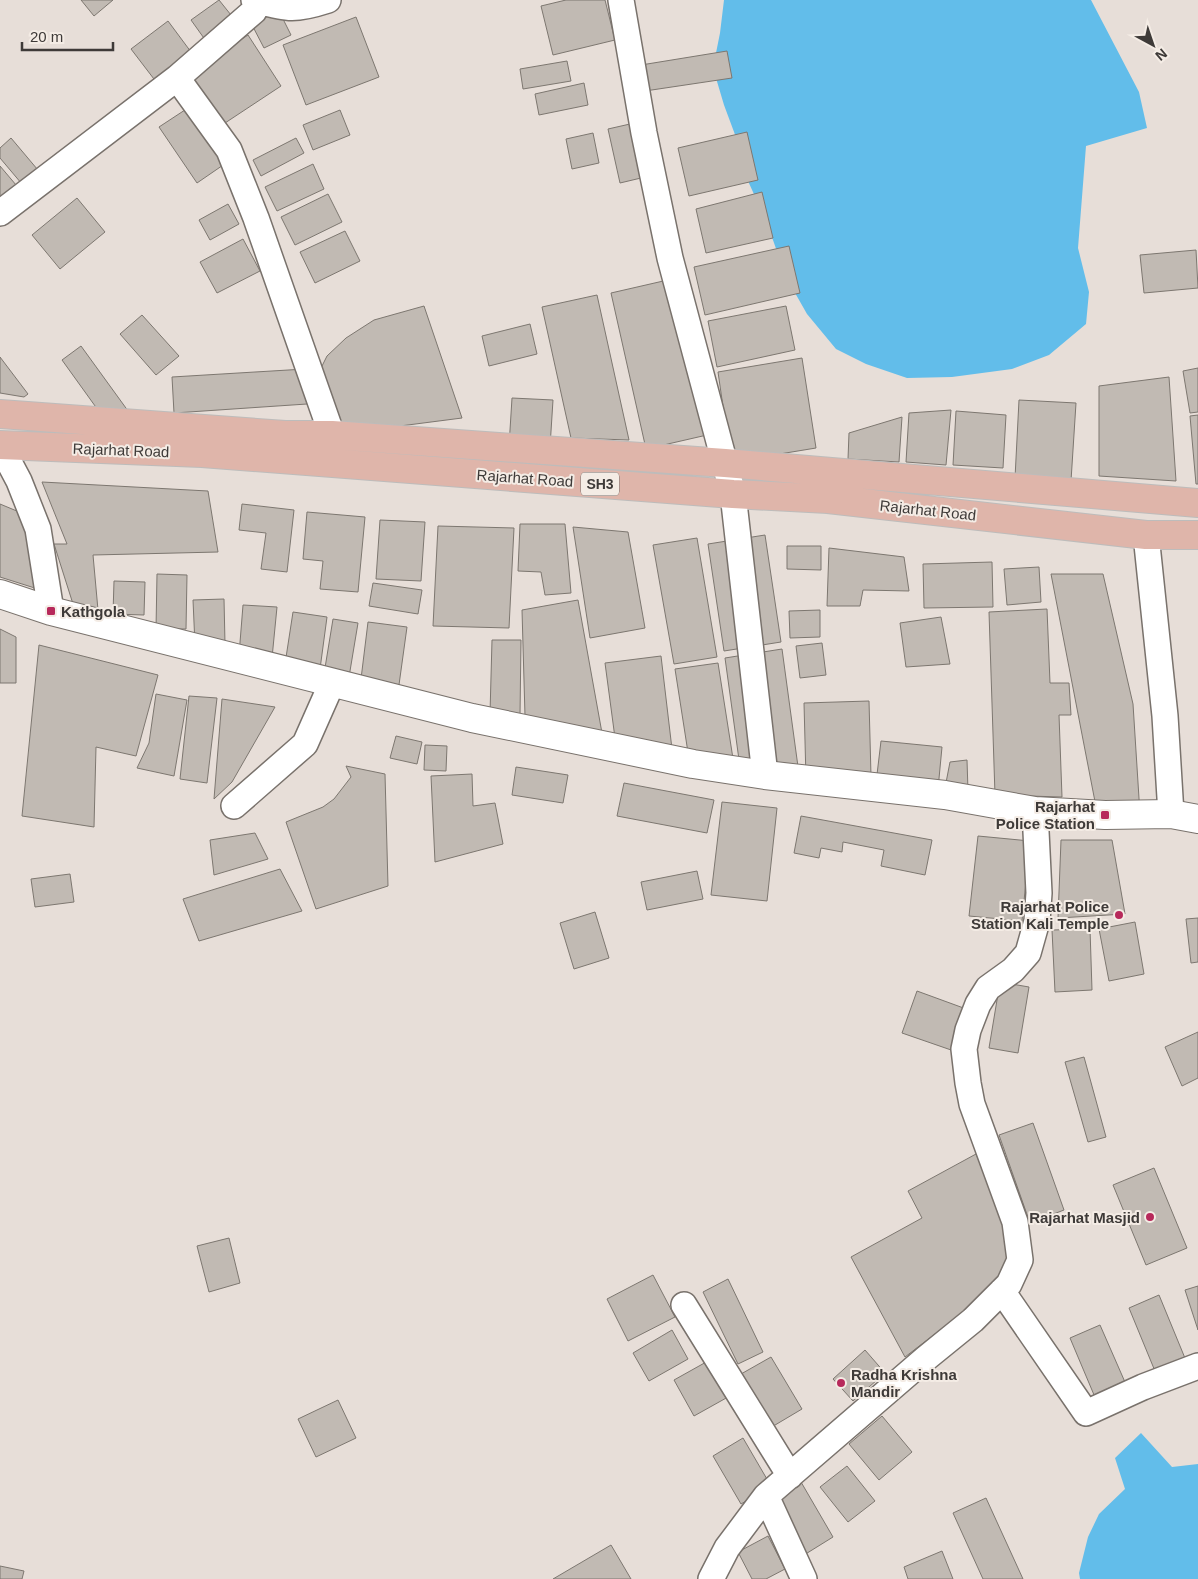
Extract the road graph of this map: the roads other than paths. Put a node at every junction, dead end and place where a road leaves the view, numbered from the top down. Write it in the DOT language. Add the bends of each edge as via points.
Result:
graph roads {
  1 [pos="328,0"];
  2 [pos="621,0"];
  3 [pos="252,3"];
  4 [pos="177,78"];
  5 [pos="0,214"];
  6 [pos="0,414"];
  7 [pos="332,435"];
  8 [pos="0,445"];
  9 [pos="725,463"];
  10 [pos="733,494"];
  11 [pos="1198,503"];
  12 [pos="1146,535"];
  13 [pos="1198,535"];
  14 [pos="0,594"];
  15 [pos="51,611"];
  16 [pos="332,683"];
  17 [pos="766,775"];
  18 [pos="234,806"];
  19 [pos="1035,811"];
  20 [pos="1171,814"];
  21 [pos="1198,819"];
  22 [pos="1002,1291"];
  23 [pos="684,1305"];
  24 [pos="1198,1366"];
  25 [pos="790,1476"];
  26 [pos="766,1496"];
  27 [pos="712,1579"];
  28 [pos="804,1579"];
  1 -- 3 [label="street" via="304,8"];
  2 -- 9 [label="street" via="670,258"];
  3 -- 4 [label="street"];
  4 -- 5 [label="street"];
  4 -- 7 [label="street" via="229,150"];
  6 -- 7 [label="main road, Rajarhat Road / SH3" via="285,435"];
  7 -- 9 [label="main road, Rajarhat Road / SH3"];
  8 -- 10 [label="main road, Rajarhat Road / SH3" via="202,453"];
  8 -- 15 [label="street" via="38,529"];
  9 -- 10 [label="street"];
  9 -- 11 [label="main road, Rajarhat Road / SH3"];
  10 -- 12 [label="main road, Rajarhat Road / SH3" via="828,499"];
  10 -- 17 [label="street"];
  12 -- 13 [label="main road, Rajarhat Road / SH3"];
  12 -- 20 [label="street" via="1165,716"];
  14 -- 15 [label="street"];
  15 -- 16 [label="street"];
  16 -- 17 [label="street" via="578,741"];
  16 -- 18 [label="street" via="305,744"];
  17 -- 19 [label="street" via="945,795"];
  19 -- 20 [label="street"];
  19 -- 22 [label="street" via="1039,893 1037,922 1028,953 1013,970 988,988 978,1004 964,1049 972,1104 1015,1222 1020,1260 1010,1284"];
  20 -- 21 [label="street"];
  22 -- 24 [label="street" via="1086,1414"];
  22 -- 25 [label="street" via="973,1320"];
  23 -- 25 [label="street"];
  25 -- 26 [label="street"];
  26 -- 27 [label="street" via="727,1548"];
  26 -- 28 [label="street"];
}
